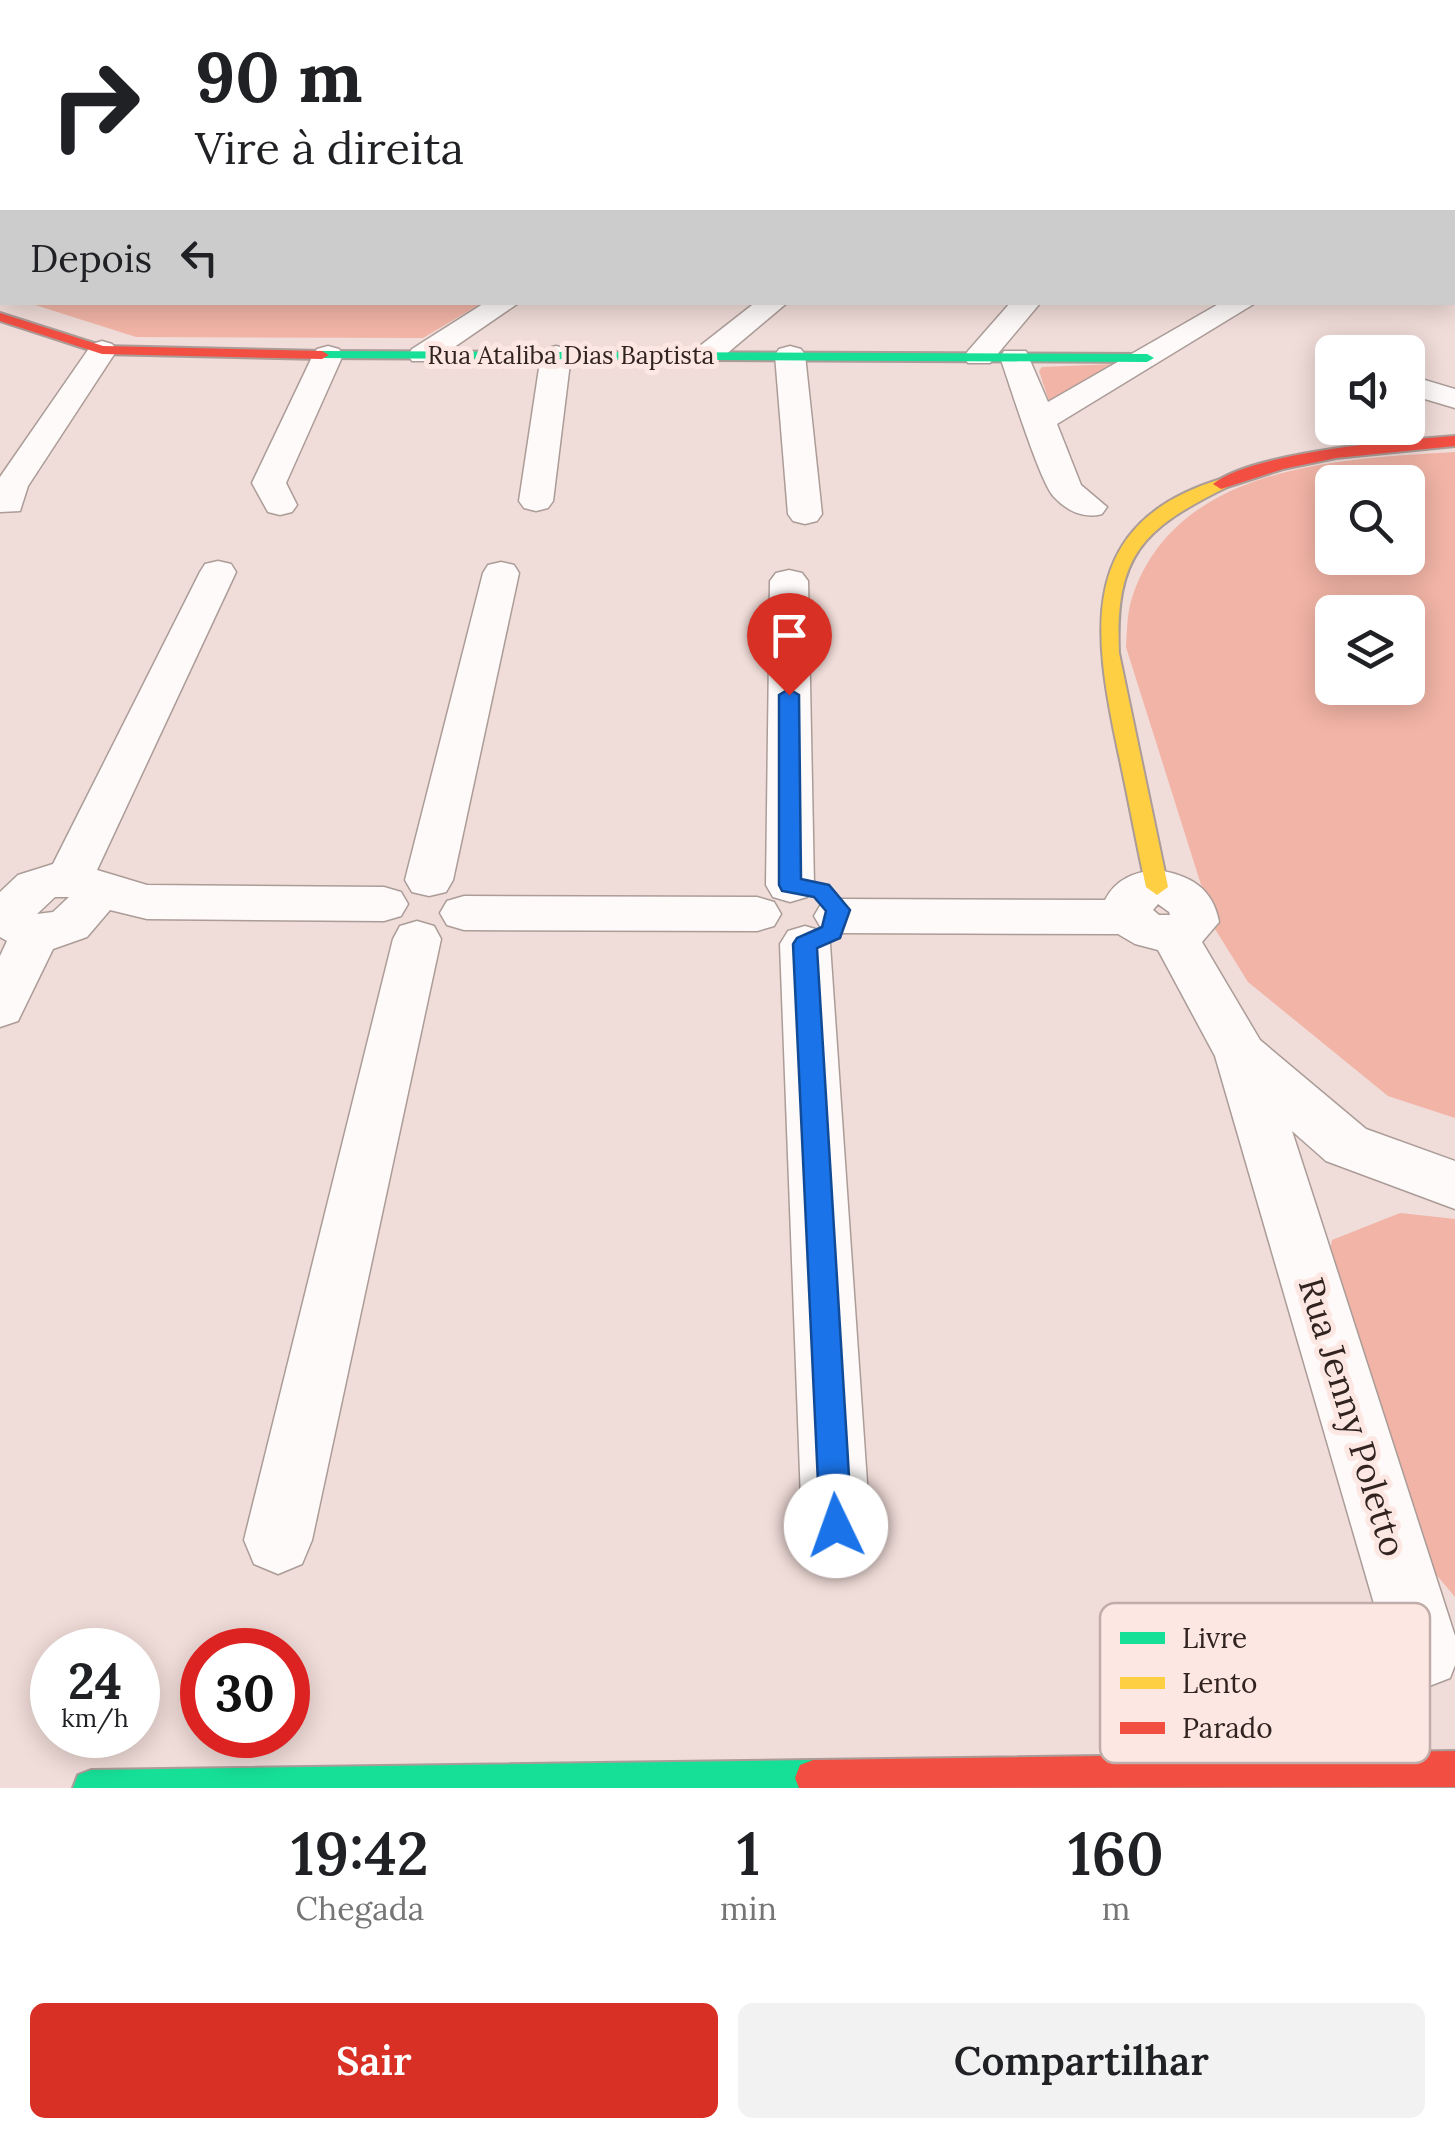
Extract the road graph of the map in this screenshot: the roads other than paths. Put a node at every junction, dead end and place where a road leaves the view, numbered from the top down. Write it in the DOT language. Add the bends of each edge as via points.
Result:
graph roads {
  1 [pos="770,305"];
  2 [pos="1023,305"];
  3 [pos="1238,305"];
  4 [pos="496,309"];
  5 [pos="0,317"];
  6 [pos="102,350"];
  7 [pos="328,355"];
  8 [pos="423,355"];
  9 [pos="509,355"];
  10 [pos="706,355"];
  11 [pos="790,355"];
  12 [pos="556,356"];
  13 [pos="979,357"];
  14 [pos="1015,357"];
  15 [pos="1147,358"];
  16 [pos="1425,389"];
  17 [pos="1455,399"];
  18 [pos="1042,419"];
  19 [pos="1455,442"];
  20 [pos="536,501"];
  21 [pos="8,504"];
  22 [pos="280,505"];
  23 [pos="1090,508"];
  24 [pos="805,514"];
  25 [pos="218,572"];
  26 [pos="501,574"];
  27 [pos="789,581"];
  28 [pos="774,900"];
  29 [pos="40,906"];
  30 [pos="1154,913"];
  31 [pos="422,919"];
  32 [pos="822,930"];
  33 [pos="0,1007"];
  34 [pos="1240,1055"];
  35 [pos="1346,1145"];
  36 [pos="1281,1183"];
  37 [pos="1455,1186"];
  38 [pos="836,1526"];
  39 [pos="278,1540"];
  40 [pos="1409,1603"];
  41 [pos="1455,1769"];
  42 [pos="91,1788"];
  1 -- 10 [label="street"];
  2 -- 13 [label="street"];
  3 -- 15 [label="street"];
  4 -- 8 [label="street"];
  4 -- 9 [label="street" via="484,334"];
  5 -- 6 [label="street, Rua Ataliba Dias Baptista"];
  6 -- 7 [label="street, Rua Ataliba Dias Baptista"];
  6 -- 21 [label="street" via="11,486"];
  7 -- 8 [label="street, Rua Ataliba Dias Baptista"];
  7 -- 22 [label="street" via="269,483"];
  8 -- 9 [label="street, Rua Ataliba Dias Baptista"];
  9 -- 12 [label="street, Rua Ataliba Dias Baptista"];
  10 -- 11 [label="street, Rua Ataliba Dias Baptista"];
  10 -- 12 [label="street, Rua Ataliba Dias Baptista"];
  11 -- 13 [label="street, Rua Ataliba Dias Baptista"];
  11 -- 24 [label="street"];
  12 -- 20 [label="street"];
  13 -- 14 [label="street, Rua Ataliba Dias Baptista"];
  14 -- 15 [label="street, Rua Ataliba Dias Baptista"];
  14 -- 18 [label="street"];
  15 -- 18 [label="street"];
  16 -- 17 [label="street"];
  18 -- 23 [label="street" via="1066,490"];
  19 -- 30 [label="street" via="1389,442 1294,457 1208,489 1142,530 1122,555 1108,594 1108,663"];
  25 -- 29 [label="street"];
  26 -- 31 [label="street" via="429,880 442,881 465,902"];
  27 -- 28 [label="street"];
  28 -- 31 [label="street"];
  28 -- 32 [label="street" via="762,930 774,938"];
  29 -- 31 [label="street" via="147,902"];
  29 -- 33 [label="street"];
  30 -- 32 [label="street"];
  30 -- 34 [label="street"];
  31 -- 39 [label="street"];
  32 -- 38 [label="street"];
  34 -- 35 [label="street"];
  34 -- 36 [label="street, Rua Jenny Poletto"];
  35 -- 36 [label="street"];
  35 -- 37 [label="street"];
  36 -- 40 [label="street, Rua Jenny Poletto"];
  41 -- 42 [label="street"];
}
